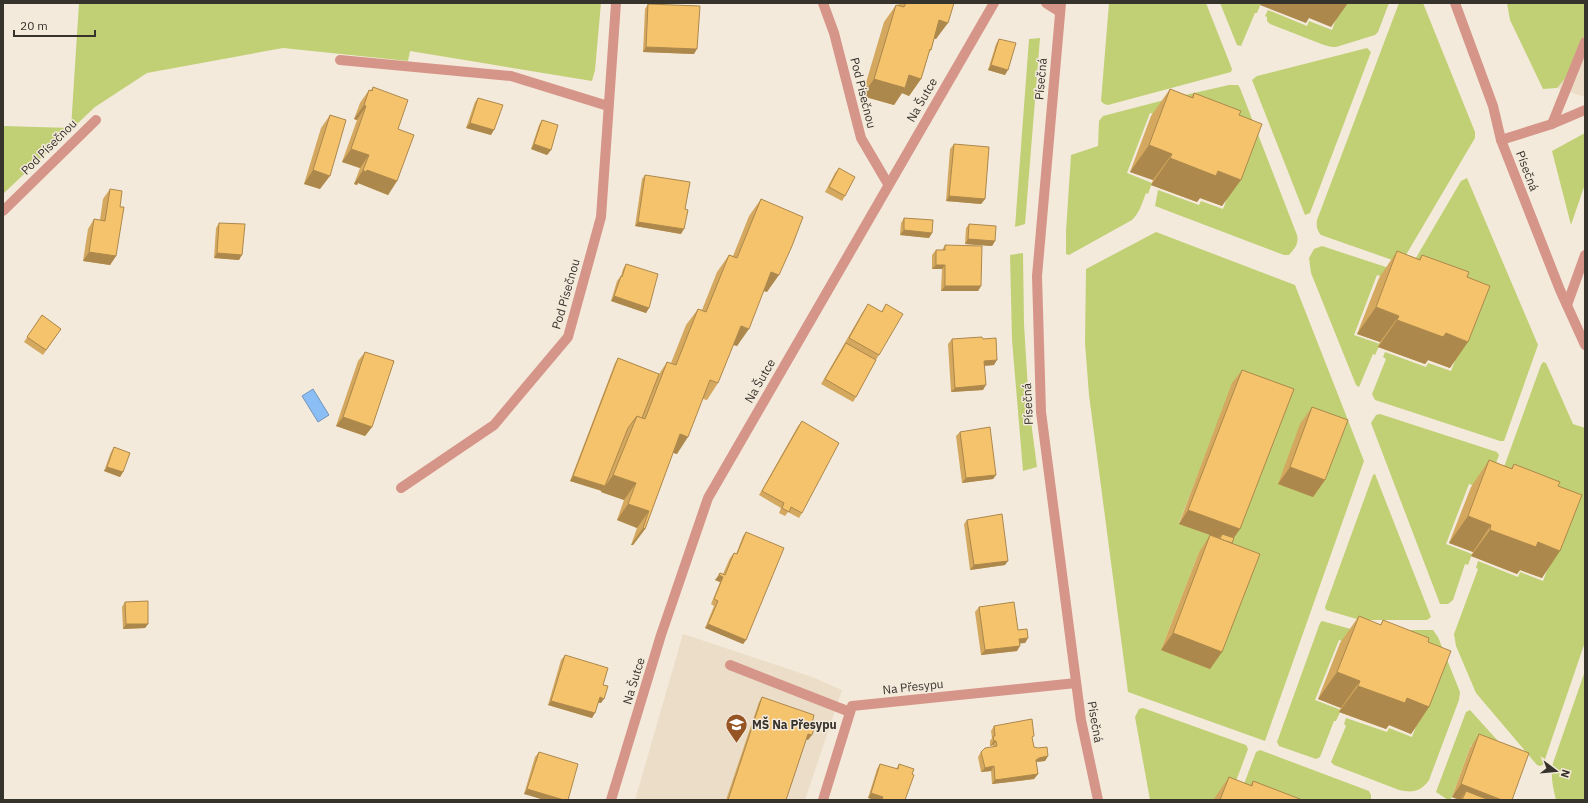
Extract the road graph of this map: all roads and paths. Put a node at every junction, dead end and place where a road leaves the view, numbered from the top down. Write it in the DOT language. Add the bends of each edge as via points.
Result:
graph roads {
  1 [pos="616,3"];
  2 [pos="823,3"];
  3 [pos="994,3"];
  4 [pos="1046,3"];
  5 [pos="1455,3"];
  6 [pos="1060,8"];
  7 [pos="1585,42"];
  8 [pos="340,60"];
  9 [pos="608,106"];
  10 [pos="1585,110"];
  11 [pos="96,120"];
  12 [pos="1552,124"];
  13 [pos="1501,140"];
  14 [pos="888,184"];
  15 [pos="3,211"];
  16 [pos="1585,255"];
  17 [pos="1567,305"];
  18 [pos="1585,345"];
  19 [pos="401,488"];
  20 [pos="730,665"];
  21 [pos="1076,682"];
  22 [pos="850,712"];
  23 [pos="611,800"];
  24 [pos="823,800"];
  25 [pos="1098,800"];
  1 -- 9 [label="street, Pod Písečnou"];
  2 -- 14 [label="street, Pod Písečnou" via="834,33 861,138"];
  3 -- 14 [label="street, Na Šutce"];
  4 -- 6 [label="street"];
  5 -- 13 [label="street, Písečná" via="1493,106"];
  6 -- 21 [label="street, Písečná" via="1037,276 1041,412"];
  7 -- 12 [label="street"];
  8 -- 9 [label="street" via="511,76"];
  9 -- 19 [label="street, Pod Písečnou" via="601,217 568,337 494,425"];
  10 -- 12 [label="street"];
  11 -- 15 [label="street, Pod Písečnou"];
  12 -- 13 [label="street"];
  13 -- 17 [label="street, Písečná"];
  14 -- 23 [label="street, Na Šutce" via="708,498 661,635"];
  16 -- 17 [label="street"];
  17 -- 18 [label="street, Písečná"];
  20 -- 22 [label="street"];
  21 -- 22 [label="street, Na Přesypu" via="852,706"];
  21 -- 25 [label="street, Písečná" via="1081,720"];
  22 -- 24 [label="street"];
}
